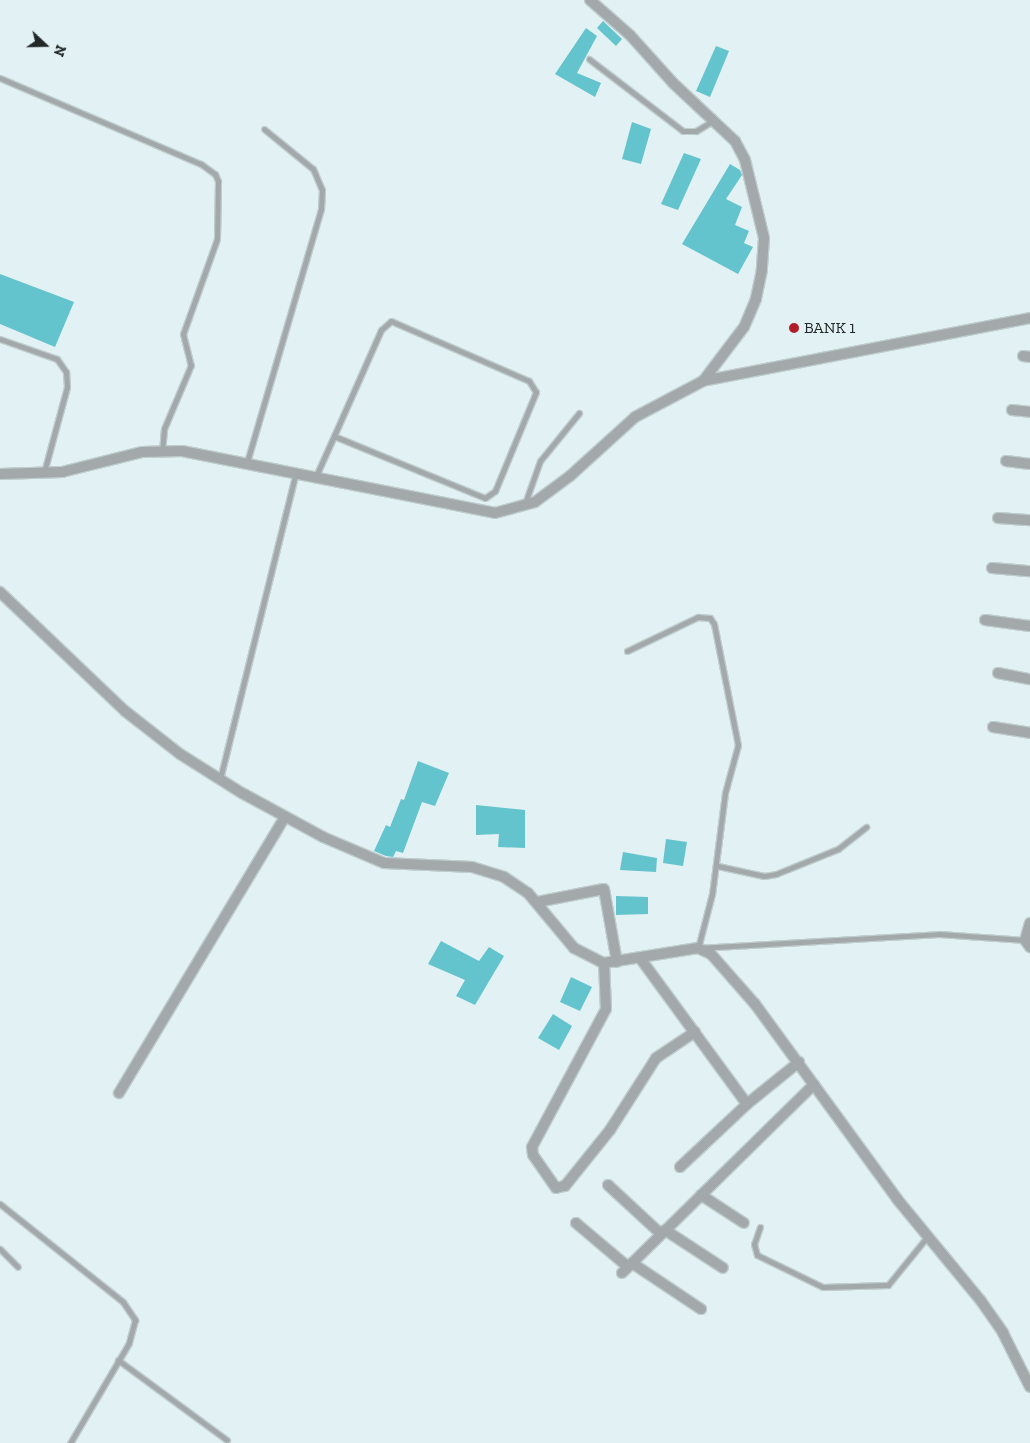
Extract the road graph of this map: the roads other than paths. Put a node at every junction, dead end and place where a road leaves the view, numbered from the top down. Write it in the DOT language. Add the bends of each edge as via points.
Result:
graph roads {
  1 [pos="590,0"];
  2 [pos="589,59"];
  3 [pos="0,78"];
  4 [pos="714,119"];
  5 [pos="264,129"];
  6 [pos="1030,318"];
  7 [pos="0,339"];
  8 [pos="703,381"];
  9 [pos="1012,410"];
  10 [pos="1030,412"];
  11 [pos="579,413"];
  12 [pos="334,436"];
  13 [pos="162,450"];
  14 [pos="1006,461"];
  15 [pos="247,462"];
  16 [pos="1030,464"];
  17 [pos="296,472"];
  18 [pos="44,473"];
  19 [pos="0,474"];
  20 [pos="316,476"];
  21 [pos="524,506"];
  22 [pos="998,518"];
  23 [pos="1030,520"];
  24 [pos="992,568"];
  25 [pos="1030,571"];
  26 [pos="0,592"];
  27 [pos="985,620"];
  28 [pos="1030,626"];
  29 [pos="627,651"];
  30 [pos="998,673"];
  31 [pos="1030,679"];
  32 [pos="993,727"];
  33 [pos="1030,734"];
  34 [pos="220,779"];
  35 [pos="286,816"];
  36 [pos="866,828"];
  37 [pos="718,866"];
  38 [pos="537,902"];
  39 [pos="1030,924"];
  40 [pos="1027,944"];
  41 [pos="698,948"];
  42 [pos="640,958"];
  43 [pos="617,962"];
  44 [pos="604,963"];
  45 [pos="695,1032"];
  46 [pos="799,1062"];
  47 [pos="814,1084"];
  48 [pos="119,1093"];
  49 [pos="747,1104"];
  50 [pos="680,1167"];
  51 [pos="608,1184"];
  52 [pos="701,1195"];
  53 [pos="0,1204"];
  54 [pos="576,1223"];
  55 [pos="744,1223"];
  56 [pos="760,1227"];
  57 [pos="663,1232"];
  58 [pos="927,1237"];
  59 [pos="0,1249"];
  60 [pos="18,1266"];
  61 [pos="627,1268"];
  62 [pos="723,1268"];
  63 [pos="701,1309"];
  64 [pos="118,1360"];
  65 [pos="1030,1387"];
  66 [pos="227,1440"];
  67 [pos="70,1443"];
  1 -- 4 [label="street"];
  2 -- 4 [label="lane" via="683,131 696,131"];
  3 -- 13 [label="lane" via="201,164 215,174 217,239 183,334 191,365 164,429"];
  4 -- 8 [label="street" via="735,141 745,160 764,238 756,299 744,327"];
  5 -- 15 [label="lane" via="313,169 322,190 321,209"];
  6 -- 8 [label="street"];
  7 -- 18 [label="lane" via="57,359 66,372 67,387"];
  8 -- 21 [label="street" via="635,417 557,486"];
  9 -- 10 [label="street"];
  11 -- 21 [label="lane" via="540,461"];
  12 -- 12 [label="lane" via="381,330 391,321 528,381 536,392 495,491 485,498"];
  12 -- 20 [label="lane"];
  13 -- 15 [label="street"];
  13 -- 18 [label="street" via="78,470"];
  14 -- 16 [label="street"];
  15 -- 17 [label="street"];
  17 -- 20 [label="street"];
  17 -- 34 [label="lane"];
  18 -- 19 [label="street"];
  20 -- 21 [label="street" via="495,513"];
  22 -- 23 [label="street"];
  24 -- 25 [label="street"];
  26 -- 34 [label="street" via="124,711"];
  27 -- 28 [label="street"];
  29 -- 37 [label="lane" via="698,617 710,618 714,624 738,745 725,793"];
  30 -- 31 [label="street"];
  32 -- 33 [label="street"];
  34 -- 35 [label="street"];
  35 -- 38 [label="street" via="367,858 384,863 435,864 488,871 517,884"];
  35 -- 48 [label="street"];
  36 -- 37 [label="lane" via="838,849 776,874 764,876"];
  37 -- 41 [label="lane"];
  38 -- 43 [label="street" via="604,889"];
  38 -- 44 [label="street" via="574,948"];
  39 -- 40 [label="street"];
  40 -- 41 [label="lane" via="939,934"];
  41 -- 42 [label="street"];
  41 -- 46 [label="street" via="718,960"];
  42 -- 43 [label="street"];
  42 -- 45 [label="street"];
  43 -- 44 [label="street"];
  44 -- 45 [label="street" via="606,1010 532,1147 533,1155 556,1188 565,1186 605,1136 656,1058"];
  45 -- 49 [label="street"];
  46 -- 47 [label="street"];
  46 -- 49 [label="street"];
  47 -- 52 [label="street"];
  47 -- 58 [label="street"];
  49 -- 50 [label="street"];
  51 -- 57 [label="street"];
  52 -- 55 [label="street"];
  52 -- 57 [label="street"];
  53 -- 64 [label="lane" via="131,1310 134,1330"];
  54 -- 61 [label="street"];
  56 -- 58 [label="lane" via="754,1244 757,1255 823,1287 888,1286"];
  57 -- 61 [label="street"];
  57 -- 62 [label="street"];
  58 -- 65 [label="street" via="986,1309"];
  59 -- 60 [label="lane"];
  61 -- 63 [label="street"];
  64 -- 66 [label="lane"];
  64 -- 67 [label="lane"];
}
